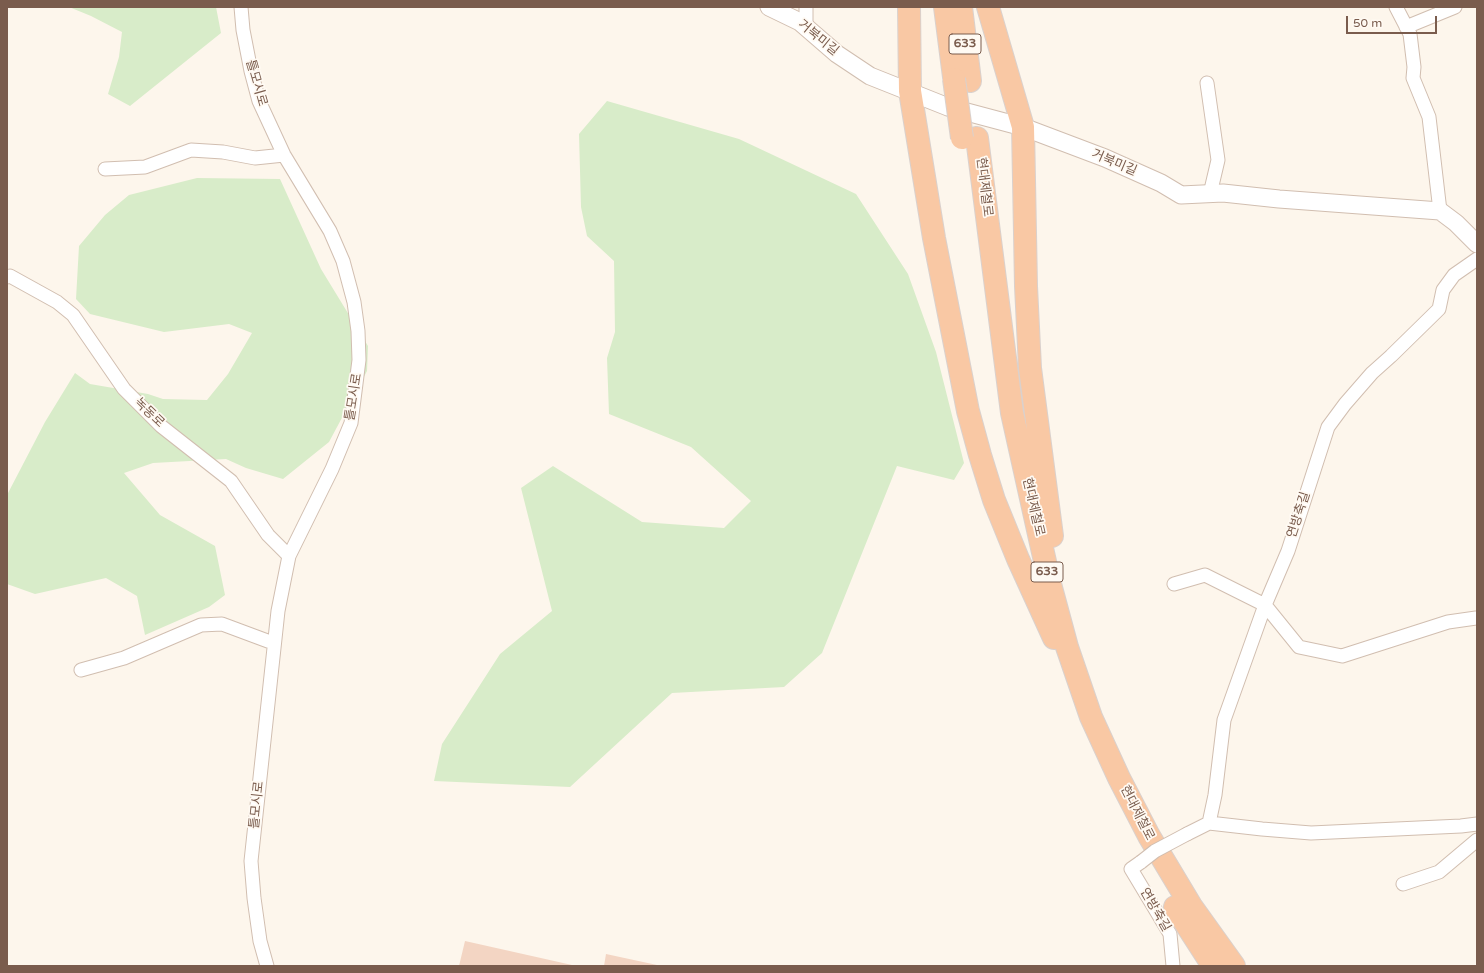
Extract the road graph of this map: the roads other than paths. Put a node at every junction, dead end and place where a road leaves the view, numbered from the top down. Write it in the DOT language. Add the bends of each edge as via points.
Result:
graph roads {
  1 [pos="241,7"];
  2 [pos="768,7"];
  3 [pos="806,7"];
  4 [pos="909,7"];
  5 [pos="945,7"];
  6 [pos="960,7"];
  7 [pos="988,7"];
  8 [pos="1396,7"];
  9 [pos="1455,7"];
  10 [pos="806,27"];
  11 [pos="1406,27"];
  12 [pos="962,80"];
  13 [pos="1207,83"];
  14 [pos="910,91"];
  15 [pos="1023,128"];
  16 [pos="284,155"];
  17 [pos="105,169"];
  18 [pos="1210,194"];
  19 [pos="1440,212"];
  20 [pos="1477,244"];
  21 [pos="1477,259"];
  22 [pos="7,277"];
  23 [pos="289,556"];
  24 [pos="1174,584"];
  25 [pos="1265,605"];
  26 [pos="1476,618"];
  27 [pos="1060,640"];
  28 [pos="273,643"];
  29 [pos="81,670"];
  30 [pos="1209,823"];
  31 [pos="1477,824"];
  32 [pos="1477,840"];
  33 [pos="1404,884"];
  34 [pos="267,966"];
  35 [pos="1173,966"];
  36 [pos="1213,966"];
  37 [pos="1234,966"];
  1 -- 16 [label="street, 틀모시로" via="243,30 259,101"];
  2 -- 10 [label="street, 거북미길"];
  3 -- 10 [label="street"];
  4 -- 14 [label="highway"];
  5 -- 12 [label="highway, 현대제철로 / 633"];
  6 -- 12 [label="highway, 현대제철로 / 633"];
  7 -- 15 [label="highway"];
  8 -- 11 [label="street"];
  9 -- 11 [label="street"];
  10 -- 14 [label="street, 거북미길" via="837,54 870,76"];
  11 -- 19 [label="street" via="1410,34 1413,78 1429,117"];
  12 -- 27 [label="highway, 현대제철로 / 633, bridge" via="989,341 1002,426 1025,529"];
  13 -- 18 [label="street" via="1218,160"];
  14 -- 15 [label="street, 거북미길" via="948,107"];
  14 -- 27 [label="highway" via="934,238 968,411 980,455 994,500 1018,559"];
  15 -- 18 [label="street, 거북미길" via="1105,158 1161,183 1181,195"];
  15 -- 27 [label="highway" via="1030,368"];
  16 -- 17 [label="street" via="255,158 191,150 145,167"];
  16 -- 23 [label="street, 틀모시로" via="330,231 343,261 354,302 359,360 351,423 332,469"];
  18 -- 19 [label="street, 거북미길" via="1223,193"];
  19 -- 20 [label="street" via="1456,223"];
  21 -- 25 [label="street, 연방축길" via="1454,275 1443,290 1439,310 1372,373 1328,427 1288,551"];
  22 -- 23 [label="street, 녹동로" via="10,276 57,302 73,315 124,389 161,426 231,481 268,535"];
  23 -- 28 [label="street, 틀모시로"];
  24 -- 25 [label="street" via="1205,575"];
  25 -- 26 [label="street" via="1299,647 1342,656 1448,622"];
  25 -- 30 [label="street, 연방축길" via="1224,720"];
  27 -- 36 [label="highway, 현대제철로 / 633" via="1063,672 1100,771 1161,885"];
  27 -- 37 [label="highway, 현대제철로 / 633" via="1091,717 1149,836 1191,906"];
  28 -- 29 [label="street" via="222,624 201,625 124,658"];
  28 -- 34 [label="street, 틀모시로" via="251,862 260,941"];
  30 -- 31 [label="street" via="1311,833"];
  30 -- 35 [label="street, 연방축길, bridge" via="1155,851 1131,869 1170,934"];
  32 -- 33 [label="street" via="1439,872"];
}
